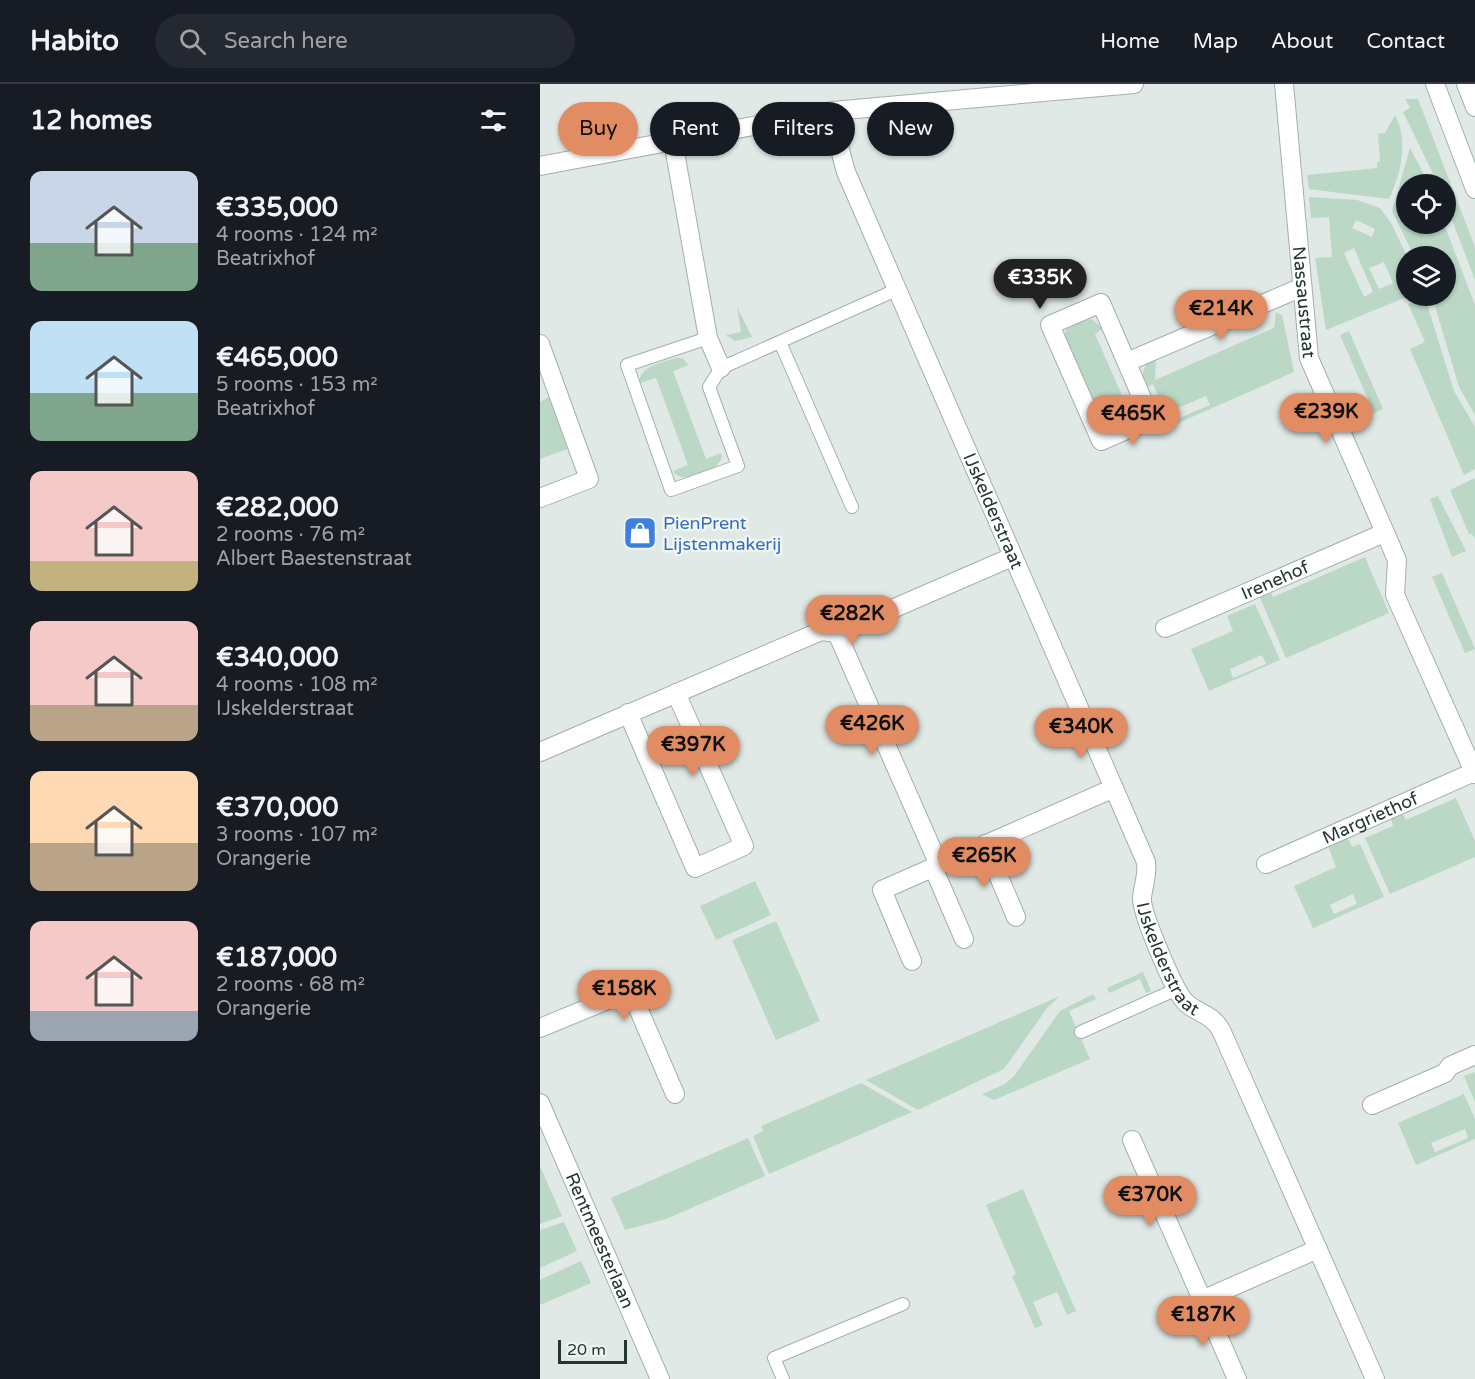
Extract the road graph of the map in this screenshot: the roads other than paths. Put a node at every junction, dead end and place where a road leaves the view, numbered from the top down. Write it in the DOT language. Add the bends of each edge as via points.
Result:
graph roads {
  1 [pos="1134,84"];
  2 [pos="1284,84"];
  3 [pos="1435,84"];
  4 [pos="1466,84"];
  5 [pos="1475,107"];
  6 [pos="855,109"];
  7 [pos="650,145"];
  8 [pos="677,156"];
  9 [pos="842,156"];
  10 [pos="540,166"];
  11 [pos="1475,189"];
  12 [pos="1300,288"];
  13 [pos="896,290"];
  14 [pos="708,338"];
  15 [pos="780,342"];
  16 [pos="540,344"];
  17 [pos="1127,362"];
  18 [pos="721,368"];
  19 [pos="540,498"];
  20 [pos="852,507"];
  21 [pos="1384,533"];
  22 [pos="1012,557"];
  23 [pos="1165,628"];
  24 [pos="837,633"];
  25 [pos="676,693"];
  26 [pos="628,713"];
  27 [pos="540,752"];
  28 [pos="1475,773"];
  29 [pos="1114,788"];
  30 [pos="985,844"];
  31 [pos="1266,864"];
  32 [pos="936,866"];
  33 [pos="1016,917"];
  34 [pos="964,939"];
  35 [pos="912,962"];
  36 [pos="1177,989"];
  37 [pos="540,1028"];
  38 [pos="1081,1032"];
  39 [pos="1475,1054"];
  40 [pos="675,1094"];
  41 [pos="540,1103"];
  42 [pos="1372,1105"];
  43 [pos="1132,1140"];
  44 [pos="1318,1250"];
  45 [pos="1202,1300"];
  46 [pos="903,1304"];
  47 [pos="660,1379"];
  48 [pos="783,1379"];
  49 [pos="1237,1379"];
  50 [pos="1375,1379"];
  1 -- 6 [label="street"];
  2 -- 12 [label="street, Nassaustraat"];
  3 -- 11 [label="street"];
  4 -- 5 [label="street"];
  7 -- 10 [label="street"];
  8 -- 14 [label="street"];
  9 -- 13 [label="street, IJskelderstraat"];
  12 -- 17 [label="street"];
  12 -- 21 [label="street, Nassaustraat" via="1309,358"];
  13 -- 15 [label="lane"];
  13 -- 22 [label="street, IJskelderstraat"];
  14 -- 18 [label="street"];
  14 -- 18 [label="lane" via="627,365 671,490 738,466 709,387"];
  15 -- 18 [label="lane"];
  15 -- 20 [label="lane"];
  16 -- 19 [label="street" via="589,479"];
  17 -- 17 [label="street" via="1151,419 1101,441 1050,325 1101,303"];
  21 -- 23 [label="street, Irenehof"];
  21 -- 28 [label="street, Nassaustraat" via="1397,560 1395,595"];
  22 -- 24 [label="street"];
  22 -- 29 [label="street, IJskelderstraat"];
  24 -- 25 [label="street" via="821,631"];
  24 -- 32 [label="street"];
  25 -- 26 [label="street"];
  25 -- 26 [label="street" via="744,846 695,868"];
  26 -- 27 [label="street"];
  28 -- 31 [label="street, Margriethof"];
  29 -- 30 [label="street"];
  29 -- 36 [label="street, IJskelderstraat" via="1146,862 1144,910"];
  30 -- 32 [label="street"];
  30 -- 33 [label="street"];
  32 -- 34 [label="street"];
  32 -- 35 [label="street" via="882,890"];
  36 -- 38 [label="lane"];
  36 -- 44 [label="street, IJskelderstraat" via="1189,1006 1214,1019 1221,1030"];
  37 -- 40 [label="street" via="622,994 635,1001"];
  39 -- 42 [label="street" via="1450,1066 1445,1073"];
  41 -- 47 [label="street, Rentmeesterlaan"];
  43 -- 45 [label="street"];
  44 -- 45 [label="street"];
  44 -- 50 [label="street, IJskelderstraat"];
  45 -- 49 [label="street"];
  46 -- 48 [label="lane" via="774,1358"];
}
